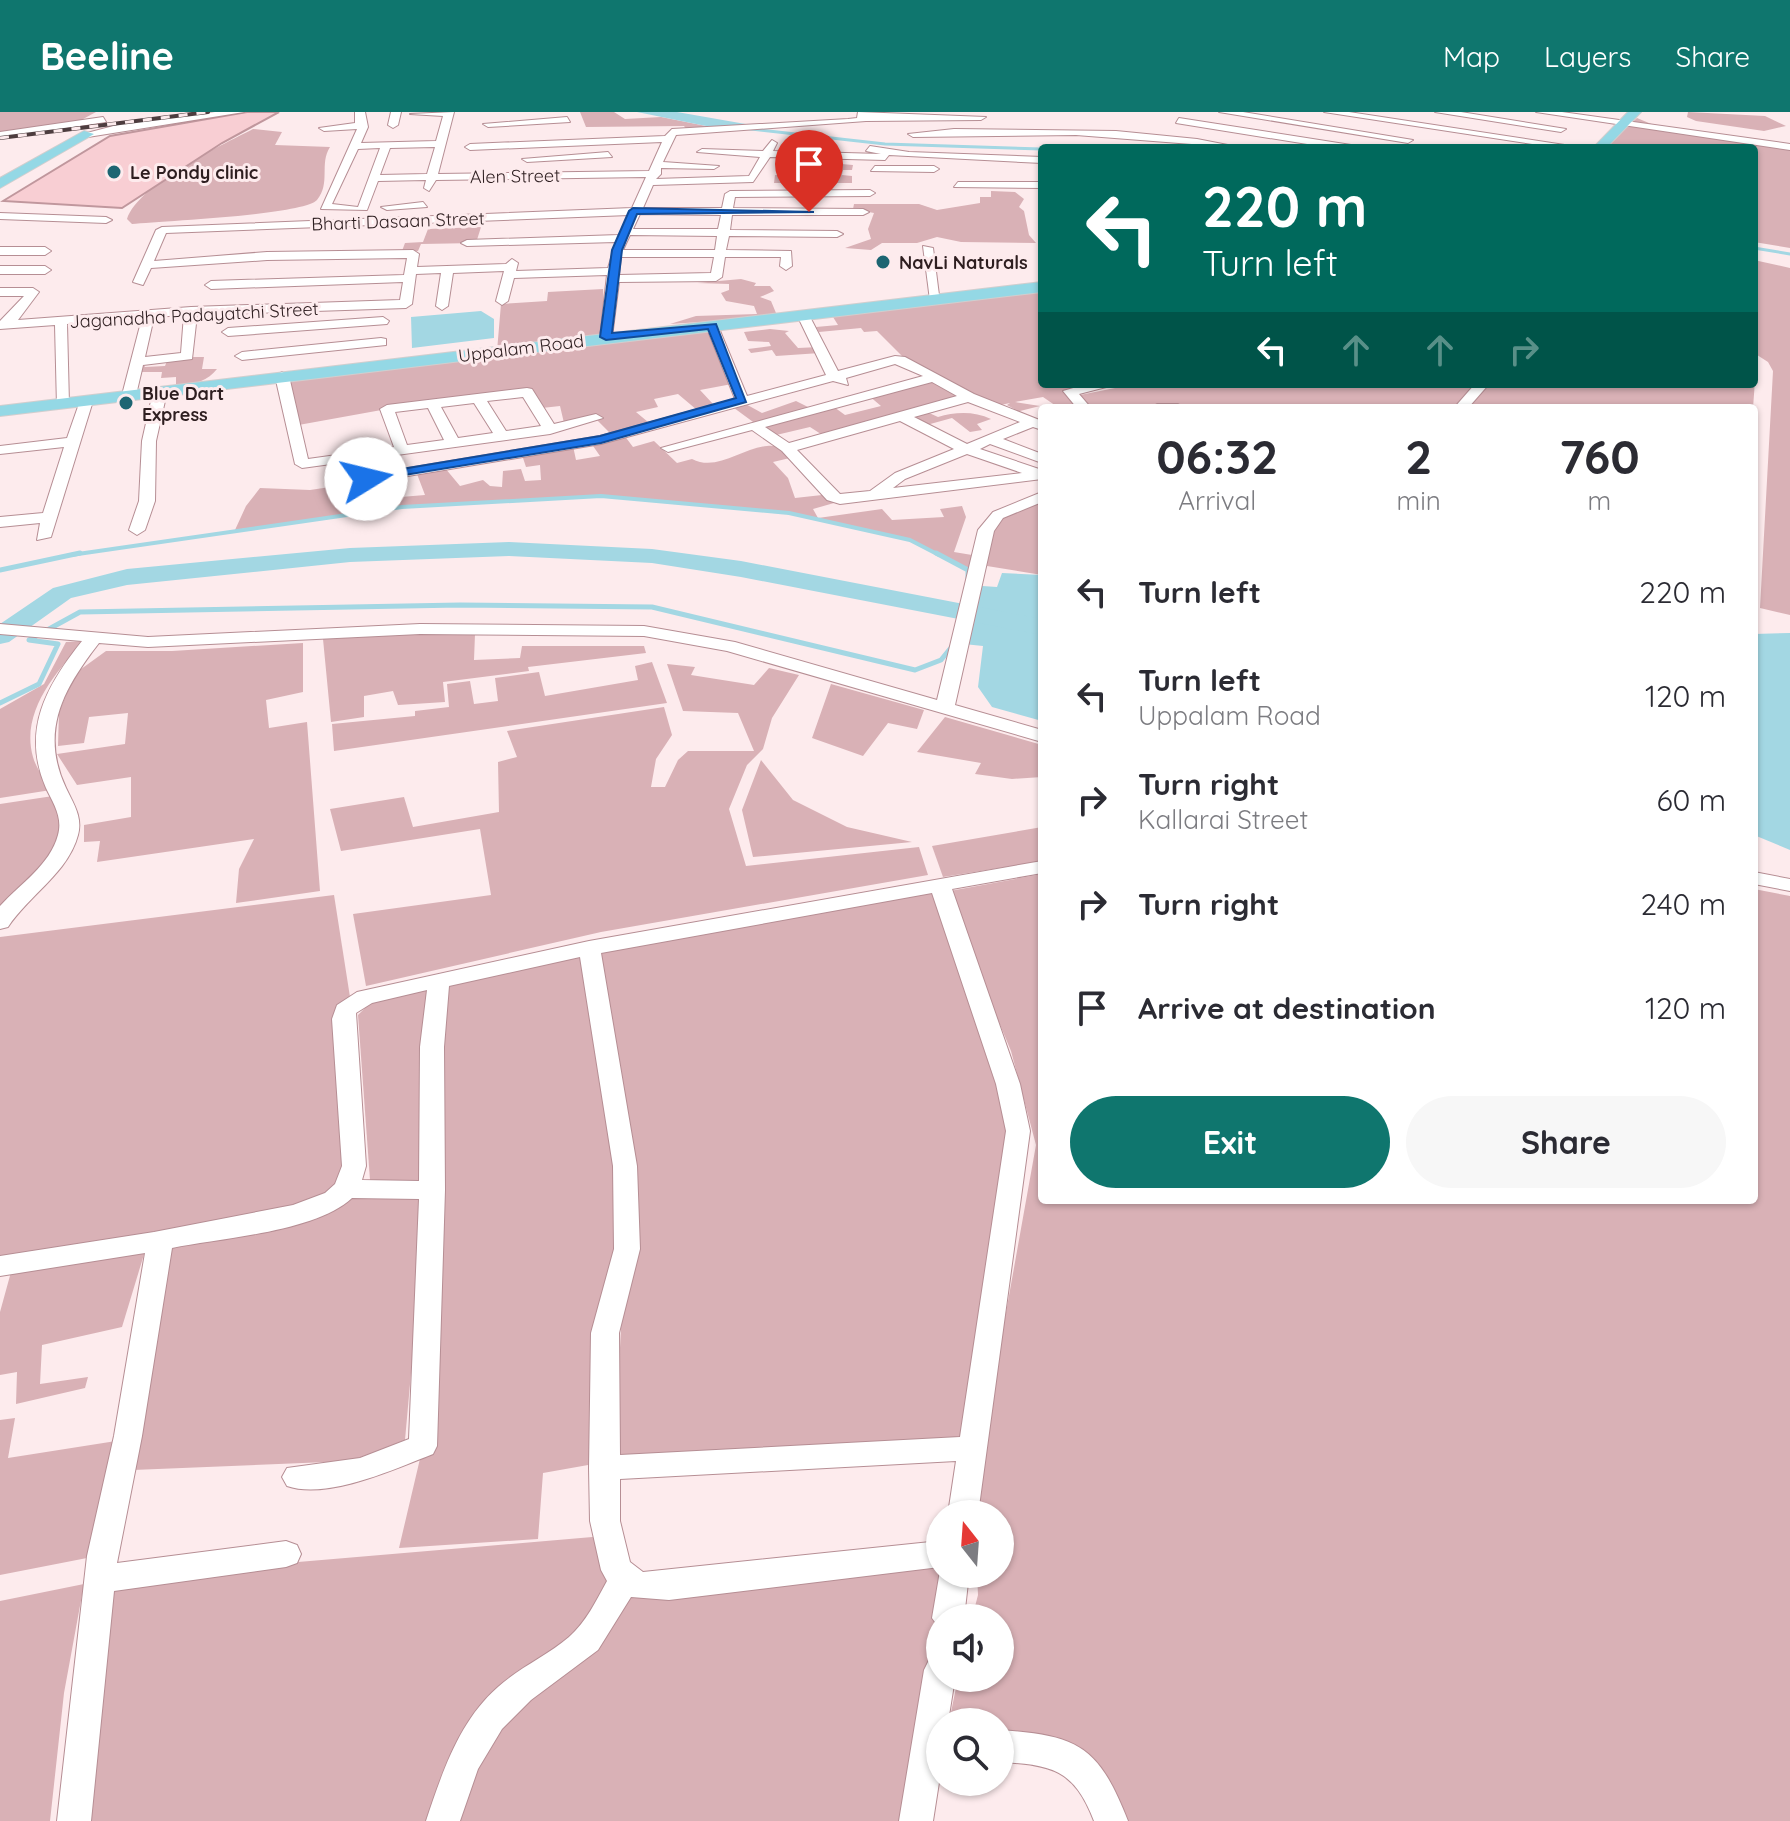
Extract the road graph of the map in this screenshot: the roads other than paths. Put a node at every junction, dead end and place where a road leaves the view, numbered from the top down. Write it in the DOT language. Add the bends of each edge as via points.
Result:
graph roads {
  1 [pos="170,112"];
  2 [pos="239,112"];
  3 [pos="360,112"];
  4 [pos="396,112"];
  5 [pos="449,112"];
  6 [pos="1224,112"];
  7 [pos="1329,112"];
  8 [pos="1440,112"];
  9 [pos="1541,112"];
  10 [pos="1635,112"];
  11 [pos="122,113"];
  12 [pos="415,114"];
  13 [pos="1252,114"];
  14 [pos="751,116"];
  15 [pos="917,117"];
  16 [pos="991,117"];
  17 [pos="1003,118"];
  18 [pos="112,119"];
  19 [pos="566,120"];
  20 [pos="1178,120"];
  21 [pos="868,122"];
  22 [pos="488,124"];
  23 [pos="1623,124"];
  24 [pos="393,125"];
  25 [pos="1425,126"];
  26 [pos="759,127"];
  27 [pos="324,128"];
  28 [pos="445,128"];
  29 [pos="430,129"];
  30 [pos="988,129"];
  31 [pos="1013,129"];
  32 [pos="1038,129"];
  33 [pos="1085,129"];
  34 [pos="1229,129"];
  35 [pos="360,130"];
  36 [pos="1063,131"];
  37 [pos="406,132"];
  38 [pos="476,132"];
  39 [pos="628,132"];
  40 [pos="1579,132"];
  41 [pos="1115,134"];
  42 [pos="1594,134"];
  43 [pos="0,135"];
  44 [pos="85,135"];
  45 [pos="1140,136"];
  46 [pos="1609,136"];
  47 [pos="669,137"];
  48 [pos="776,137"];
  49 [pos="1181,139"];
  50 [pos="572,141"];
  51 [pos="1208,143"];
  52 [pos="441,144"];
  53 [pos="986,144"];
  54 [pos="1062,144"];
  55 [pos="1086,144"];
  56 [pos="1111,144"];
  57 [pos="1122,144"];
  58 [pos="1214,144"];
  59 [pos="1325,144"];
  60 [pos="1394,144"];
  61 [pos="1405,144"];
  62 [pos="1551,144"];
  63 [pos="1602,144"];
  64 [pos="386,145"];
  65 [pos="1011,145"];
  66 [pos="1036,145"];
  67 [pos="355,146"];
  68 [pos="470,147"];
  69 [pos="1790,147"];
  70 [pos="867,151"];
  71 [pos="702,152"];
  72 [pos="765,152"];
  73 [pos="909,155"];
  74 [pos="885,157"];
  75 [pos="509,159"];
  76 [pos="607,159"];
  77 [pos="494,160"];
  78 [pos="699,166"];
  79 [pos="758,167"];
  80 [pos="978,168"];
  81 [pos="875,169"];
  82 [pos="909,169"];
  83 [pos="938,169"];
  84 [pos="656,173"];
  85 [pos="492,176"];
  86 [pos="1037,176"];
  87 [pos="433,177"];
  88 [pos="375,178"];
  89 [pos="958,185"];
  90 [pos="0,187"];
  91 [pos="870,193"];
  92 [pos="423,205"];
  93 [pos="363,208"];
  94 [pos="633,211"];
  95 [pos="728,212"];
  96 [pos="863,212"];
  97 [pos="0,216"];
  98 [pos="106,220"];
  99 [pos="415,221"];
  100 [pos="726,231"];
  101 [pos="411,234"];
  102 [pos="788,234"];
  103 [pos="837,234"];
  104 [pos="273,241"];
  105 [pos="467,243"];
  106 [pos="621,243"];
  107 [pos="518,247"];
  108 [pos="927,248"];
  109 [pos="0,251"];
  110 [pos="45,251"];
  111 [pos="721,253"];
  112 [pos="145,265"];
  113 [pos="448,269"];
  114 [pos="0,270"];
  115 [pos="45,270"];
  116 [pos="510,271"];
  117 [pos="409,274"];
  118 [pos="612,275"];
  119 [pos="139,282"];
  120 [pos="211,285"];
  121 [pos="1038,287"];
  122 [pos="0,292"];
  123 [pos="936,300"];
  124 [pos="502,301"];
  125 [pos="387,305"];
  126 [pos="442,306"];
  127 [pos="191,311"];
  128 [pos="149,314"];
  129 [pos="803,315"];
  130 [pos="61,321"];
  131 [pos="4,324"];
  132 [pos="712,326"];
  133 [pos="383,331"];
  134 [pos="228,332"];
  135 [pos="606,337"];
  136 [pos="252,340"];
  137 [pos="242,356"];
  138 [pos="137,362"];
  139 [pos="378,365"];
  140 [pos="833,375"];
  141 [pos="282,376"];
  142 [pos="932,378"];
  143 [pos="1088,388"];
  144 [pos="1478,388"];
  145 [pos="160,392"];
  146 [pos="129,395"];
  147 [pos="864,396"];
  148 [pos="478,397"];
  149 [pos="969,397"];
  150 [pos="742,400"];
  151 [pos="86,401"];
  152 [pos="432,403"];
  153 [pos="62,404"];
  154 [pos="1081,404"];
  155 [pos="1464,404"];
  156 [pos="0,411"];
  157 [pos="902,416"];
  158 [pos="596,418"];
  159 [pos="1037,424"];
  160 [pos="755,426"];
  161 [pos="554,429"];
  162 [pos="502,436"];
  163 [pos="989,439"];
  164 [pos="73,442"];
  165 [pos="453,443"];
  166 [pos="573,444"];
  167 [pos="668,448"];
  168 [pos="787,448"];
  169 [pos="965,448"];
  170 [pos="0,450"];
  171 [pos="402,450"];
  172 [pos="1038,457"];
  173 [pos="1038,474"];
  174 [pos="1038,475"];
  175 [pos="366,479"];
  176 [pos="875,494"];
  177 [pos="1038,499"];
  178 [pos="49,517"];
  179 [pos="0,522"];
  180 [pos="137,530"];
  181 [pos="43,537"];
  182 [pos="0,629"];
  183 [pos="85,637"];
  184 [pos="945,707"];
  185 [pos="1038,735"];
  186 [pos="1038,868"];
  187 [pos="1758,879"];
  188 [pos="1790,885"];
  189 [pos="940,886"];
  190 [pos="0,922"];
  191 [pos="589,948"];
  192 [pos="439,987"];
  193 [pos="346,1189"];
  194 [pos="432,1190"];
  195 [pos="160,1241"];
  196 [pos="0,1266"];
  197 [pos="972,1448"];
  198 [pos="604,1468"];
  199 [pos="297,1477"];
  200 [pos="965,1500"];
  201 [pos="286,1554"];
  202 [pos="926,1556"];
  203 [pos="99,1579"];
  204 [pos="624,1580"];
  205 [pos="1014,1747"];
  206 [pos="926,1779"];
  207 [pos="74,1821"];
  208 [pos="443,1821"];
  209 [pos="916,1821"];
  210 [pos="1111,1821"];
  1 -- 11 [label="street"];
  2 -- 44 [label="street"];
  3 -- 35 [label="street"];
  4 -- 24 [label="street"];
  5 -- 12 [label="street"];
  5 -- 28 [label="street"];
  6 -- 13 [label="street"];
  7 -- 25 [label="street"];
  8 -- 25 [label="street"];
  8 -- 40 [label="street"];
  9 -- 23 [label="street"];
  10 -- 23 [label="main road"];
  13 -- 34 [label="street"];
  13 -- 60 [label="street"];
  14 -- 26 [label="street"];
  15 -- 16 [label="street"];
  15 -- 21 [label="street"];
  15 -- 30 [label="street" via="917,134"];
  17 -- 33 [label="street"];
  18 -- 43 [label="street"];
  19 -- 22 [label="street"];
  19 -- 38 [label="street"];
  19 -- 50 [label="street"];
  20 -- 33 [label="street"];
  20 -- 34 [label="street"];
  20 -- 49 [label="street"];
  21 -- 26 [label="street"];
  21 -- 70 [label="street"];
  23 -- 46 [label="main road"];
  23 -- 69 [label="street"];
  25 -- 61 [label="street"];
  25 -- 62 [label="street"];
  26 -- 47 [label="street"];
  27 -- 35 [label="street"];
  28 -- 29 [label="street"];
  28 -- 52 [label="street"];
  30 -- 31 [label="street"];
  30 -- 53 [label="street"];
  31 -- 32 [label="street"];
  31 -- 65 [label="street"];
  32 -- 36 [label="street"];
  32 -- 66 [label="street"];
  33 -- 36 [label="street"];
  33 -- 41 [label="street"];
  33 -- 55 [label="street"];
  34 -- 51 [label="street"];
  34 -- 59 [label="street"];
  35 -- 37 [label="street"];
  35 -- 67 [label="street"];
  36 -- 54 [label="street"];
  39 -- 47 [label="street"];
  41 -- 45 [label="street"];
  41 -- 56 [label="street"];
  42 -- 46 [label="street"];
  44 -- 90 [label="main road"];
  45 -- 49 [label="street"];
  45 -- 57 [label="street" via="1140,142"];
  46 -- 63 [label="main road"];
  47 -- 50 [label="street"];
  47 -- 71 [label="street" via="705,141"];
  47 -- 84 [label="street"];
  48 -- 72 [label="street"];
  49 -- 51 [label="street"];
  50 -- 68 [label="street"];
  51 -- 58 [label="street"];
  52 -- 64 [label="street"];
  52 -- 87 [label="street"];
  64 -- 67 [label="street"];
  64 -- 88 [label="street"];
  67 -- 93 [label="street" via="325,207"];
  70 -- 72 [label="street"];
  70 -- 73 [label="street"];
  70 -- 74 [label="street"];
  71 -- 72 [label="street"];
  71 -- 78 [label="street"];
  72 -- 79 [label="street"];
  73 -- 82 [label="street"];
  73 -- 86 [label="street"];
  75 -- 76 [label="street"];
  77 -- 85 [label="street"];
  78 -- 79 [label="street"];
  78 -- 84 [label="street"];
  79 -- 84 [label="street" via="753,179"];
  80 -- 86 [label="street"];
  81 -- 82 [label="street"];
  82 -- 83 [label="street"];
  84 -- 85 [label="street, Alen Street" via="563,180"];
  84 -- 94 [label="street"];
  85 -- 87 [label="street, Alen Street"];
  86 -- 89 [label="street"];
  87 -- 88 [label="street, Alen Street"];
  87 -- 92 [label="street"];
  88 -- 93 [label="street"];
  91 -- 95 [label="street" via="730,194"];
  92 -- 93 [label="street"];
  92 -- 99 [label="street"];
  94 -- 95 [label="street, Bharti Dasaan Street"];
  94 -- 99 [label="street, Bharti Dasaan Street"];
  94 -- 106 [label="street"];
  95 -- 96 [label="street, Bharti Dasaan Street"];
  95 -- 100 [label="street"];
  97 -- 98 [label="street"];
  99 -- 101 [label="street"];
  99 -- 104 [label="street, Bharti Dasaan Street"];
  100 -- 102 [label="street"];
  100 -- 106 [label="street"];
  100 -- 111 [label="street"];
  102 -- 103 [label="street"];
  102 -- 111 [label="street" via="787,259"];
  104 -- 112 [label="street"];
  104 -- 112 [label="street, Bharti Dasaan Street" via="162,230"];
  104 -- 117 [label="street" via="409,252"];
  105 -- 107 [label="street"];
  106 -- 107 [label="street"];
  106 -- 111 [label="street"];
  106 -- 118 [label="street"];
  107 -- 116 [label="street"];
  108 -- 123 [label="street"];
  109 -- 110 [label="street"];
  111 -- 118 [label="street" via="716,277"];
  112 -- 119 [label="street"];
  113 -- 116 [label="street"];
  113 -- 117 [label="street"];
  113 -- 126 [label="street"];
  114 -- 115 [label="street"];
  116 -- 118 [label="street"];
  116 -- 124 [label="street"];
  117 -- 120 [label="street"];
  117 -- 125 [label="street" via="406,304"];
  118 -- 135 [label="street"];
  121 -- 123 [label="main road, Uppalam Road"];
  122 -- 131 [label="street" via="33,292"];
  123 -- 129 [label="main road, Uppalam Road"];
  125 -- 127 [label="street, Jaganadha Padayatchi Street"];
  125 -- 133 [label="street"];
  127 -- 128 [label="street, Jaganadha Padayatchi Street"];
  127 -- 138 [label="street" via="187,356"];
  128 -- 130 [label="street, Jaganadha Padayatchi Street"];
  128 -- 138 [label="street"];
  129 -- 132 [label="main road, Uppalam Road"];
  129 -- 140 [label="street"];
  130 -- 131 [label="street, Jaganadha Padayatchi Street"];
  130 -- 153 [label="street"];
  132 -- 135 [label="main road, Uppalam Road"];
  132 -- 150 [label="street"];
  133 -- 134 [label="street"];
  133 -- 136 [label="street"];
  133 -- 137 [label="street"];
  133 -- 139 [label="street"];
  135 -- 139 [label="main road, Uppalam Road"];
  138 -- 146 [label="street"];
  139 -- 141 [label="main road, Uppalam Road"];
  140 -- 142 [label="street" via="900,360"];
  140 -- 147 [label="street"];
  140 -- 150 [label="street"];
  141 -- 145 [label="main road, Uppalam Road"];
  141 -- 171 [label="street" via="302,464"];
  142 -- 147 [label="street"];
  142 -- 149 [label="street"];
  143 -- 154 [label="street" via="1070,391"];
  144 -- 155 [label="street"];
  145 -- 146 [label="main road, Uppalam Road"];
  145 -- 180 [label="street" via="149,441 147,501"];
  146 -- 151 [label="main road, Uppalam Road"];
  147 -- 160 [label="street"];
  148 -- 152 [label="street"];
  148 -- 161 [label="street" via="527,392"];
  148 -- 162 [label="street"];
  149 -- 157 [label="street"];
  149 -- 159 [label="street"];
  150 -- 166 [label="street"];
  151 -- 153 [label="main road, Uppalam Road"];
  151 -- 164 [label="street"];
  152 -- 165 [label="street"];
  152 -- 171 [label="street" via="387,409"];
  153 -- 156 [label="main road, Uppalam Road"];
  157 -- 168 [label="street"];
  157 -- 169 [label="street"];
  158 -- 161 [label="street"];
  159 -- 163 [label="street"];
  160 -- 167 [label="street"];
  160 -- 168 [label="street"];
  161 -- 162 [label="street"];
  161 -- 166 [label="street"];
  162 -- 165 [label="street"];
  163 -- 169 [label="street"];
  163 -- 172 [label="street"];
  164 -- 170 [label="street"];
  164 -- 178 [label="street"];
  165 -- 171 [label="street"];
  166 -- 175 [label="street"];
  168 -- 176 [label="street" via="832,497"];
  169 -- 173 [label="street"];
  169 -- 176 [label="street" via="900,476"];
  174 -- 176 [label="street"];
  177 -- 184 [label="street" via="991,520"];
  178 -- 179 [label="street"];
  178 -- 181 [label="street"];
  182 -- 183 [label="street"];
  183 -- 184 [label="street" via="148,642 436,629 644,631 729,646"];
  183 -- 190 [label="street" via="52,697 43,727 44,753 67,809 68,836"];
  184 -- 185 [label="street"];
  186 -- 189 [label="street"];
  187 -- 188 [label="street"];
  189 -- 191 [label="street"];
  189 -- 197 [label="street" via="1008,1084 1018,1131"];
  191 -- 193 [label="street" via="393,989 345,1010 354,1166"];
  191 -- 198 [label="street" via="625,1166 627,1249 605,1333"];
  192 -- 194 [label="street" via="432,1061"];
  193 -- 194 [label="street"];
  193 -- 195 [label="street" via="320,1208"];
  194 -- 199 [label="street" via="423,1446 361,1470"];
  195 -- 196 [label="street"];
  195 -- 203 [label="street"];
  197 -- 198 [label="street"];
  197 -- 200 [label="street"];
  198 -- 204 [label="street" via="605,1521 616,1570"];
  201 -- 203 [label="street"];
  202 -- 204 [label="street" via="669,1586 638,1586"];
  203 -- 207 [label="street"];
  204 -- 208 [label="street" via="583,1645 520,1687 491,1718 455,1782"];
  205 -- 210 [label="street" via="1051,1748 1065,1755 1094,1784"];
  206 -- 209 [label="street"];
}
